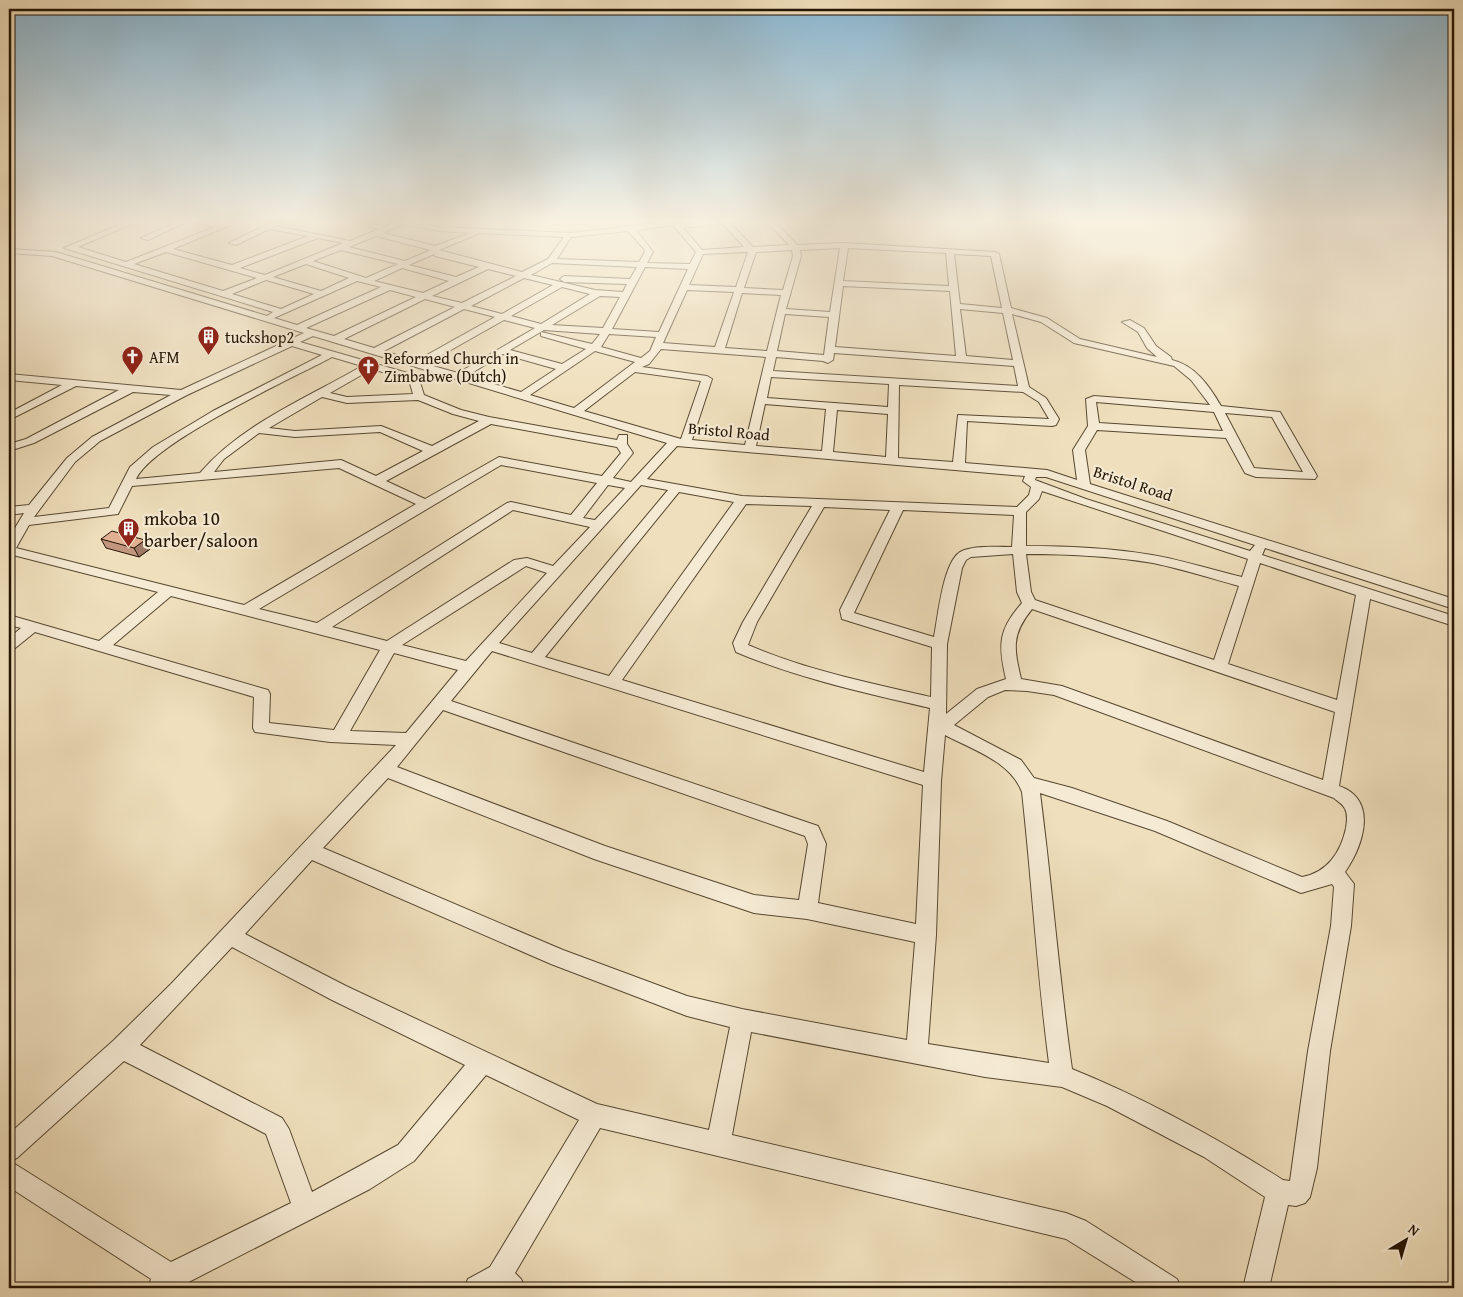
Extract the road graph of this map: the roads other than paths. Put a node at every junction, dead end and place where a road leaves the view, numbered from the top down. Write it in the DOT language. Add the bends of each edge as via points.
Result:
graph roads {
  1 [pos="634,282"];
  2 [pos="150,283"];
  3 [pos="190,283"];
  4 [pos="251,283"];
  5 [pos="284,283"];
  6 [pos="353,283"];
  7 [pos="371,283"];
  8 [pos="452,283"];
  9 [pos="507,283"];
  10 [pos="552,283"];
  11 [pos="686,283"];
  12 [pos="742,283"];
  13 [pos="791,283"];
  14 [pos="839,283"];
  15 [pos="953,283"];
  16 [pos="1001,283"];
  17 [pos="560,285"];
  18 [pos="389,287"];
  19 [pos="684,287"];
  20 [pos="954,289"];
  21 [pos="740,290"];
  22 [pos="225,293"];
  23 [pos="320,293"];
  24 [pos="788,293"];
  25 [pos="597,294"];
  26 [pos="627,295"];
  27 [pos="424,297"];
  28 [pos="208,300"];
  29 [pos="462,306"];
  30 [pos="956,306"];
  31 [pos="1005,310"];
  32 [pos="279,311"];
  33 [pos="781,311"];
  34 [pos="834,315"];
  35 [pos="502,317"];
  36 [pos="268,318"];
  37 [pos="1127,322"];
  38 [pos="298,328"];
  39 [pos="539,329"];
  40 [pos="607,331"];
  41 [pos="314,332"];
  42 [pos="663,335"];
  43 [pos="336,339"];
  44 [pos="292,343"];
  45 [pos="658,346"];
  46 [pos="595,348"];
  47 [pos="719,350"];
  48 [pos="376,351"];
  49 [pos="502,351"];
  50 [pos="772,354"];
  51 [pos="830,354"];
  52 [pos="329,355"];
  53 [pos="962,360"];
  54 [pos="1171,361"];
  55 [pos="645,362"];
  56 [pos="1017,363"];
  57 [pos="418,364"];
  58 [pos="370,366"];
  59 [pos="565,368"];
  60 [pos="636,369"];
  61 [pos="768,374"];
  62 [pos="459,377"];
  63 [pos="825,378"];
  64 [pos="12,380"];
  65 [pos="894,382"];
  66 [pos="74,383"];
  67 [pos="130,389"];
  68 [pos="1024,389"];
  69 [pos="183,393"];
  70 [pos="321,394"];
  71 [pos="522,396"];
  72 [pos="419,397"];
  73 [pos="762,400"];
  74 [pos="832,406"];
  75 [pos="1218,408"];
  76 [pos="892,411"];
  77 [pos="575,413"];
  78 [pos="9,417"];
  79 [pos="489,420"];
  80 [pos="1094,426"];
  81 [pos="625,428"];
  82 [pos="258,430"];
  83 [pos="1230,435"];
  84 [pos="679,443"];
  85 [pos="621,444"];
  86 [pos="9,448"];
  87 [pos="750,449"];
  88 [pos="433,451"];
  89 [pos="827,455"];
  90 [pos="892,460"];
  91 [pos="959,465"];
  92 [pos="1032,472"];
  93 [pos="204,476"];
  94 [pos="378,480"];
  95 [pos="604,480"];
  96 [pos="128,483"];
  97 [pos="637,483"];
  98 [pos="1084,484"];
  99 [pos="1036,485"];
  100 [pos="676,488"];
  101 [pos="742,500"];
  102 [pos="821,502"];
  103 [pos="425,504"];
  104 [pos="900,505"];
  105 [pos="33,508"];
  106 [pos="9,510"];
  107 [pos="1020,511"];
  108 [pos="575,520"];
  109 [pos="25,522"];
  110 [pos="599,524"];
  111 [pos="1259,541"];
  112 [pos="1019,549"];
  113 [pos="9,550"];
  114 [pos="1254,561"];
  115 [pos="556,572"];
  116 [pos="1246,584"];
  117 [pos="168,592"];
  118 [pos="1363,595"];
  119 [pos="1029,603"];
  120 [pos="1454,604"];
  121 [pos="246,610"];
  122 [pos="9,620"];
  123 [pos="1454,621"];
  124 [pos="32,627"];
  125 [pos="320,628"];
  126 [pos="940,644"];
  127 [pos="9,645"];
  128 [pos="489,645"];
  129 [pos="390,646"];
  130 [pos="101,647"];
  131 [pos="535,659"];
  132 [pos="1220,666"];
  133 [pos="469,667"];
  134 [pos="612,683"];
  135 [pos="1014,685"];
  136 [pos="440,703"];
  137 [pos="938,704"];
  138 [pos="1342,708"];
  139 [pos="940,725"];
  140 [pos="339,736"];
  141 [pos="409,739"];
  142 [pos="385,770"];
  143 [pos="932,781"];
  144 [pos="1028,783"];
  145 [pos="1330,789"];
  146 [pos="308,850"];
  147 [pos="1334,872"];
  148 [pos="807,910"];
  149 [pos="926,935"];
  150 [pos="228,936"];
  151 [pos="742,1020"];
  152 [pos="122,1048"];
  153 [pos="917,1052"];
  154 [pos="483,1061"];
  155 [pos="1062,1076"];
  156 [pos="595,1115"];
  157 [pos="718,1145"];
  158 [pos="9,1150"];
  159 [pos="9,1173"];
  160 [pos="1279,1192"];
  161 [pos="305,1209"];
  162 [pos="166,1282"];
  163 [pos="496,1284"];
  164 [pos="1168,1288"];
  165 [pos="1256,1288"];
  1 -- 26 [label="street"];
  2 -- 28 [label="street, Bristol Road"];
  3 -- 22 [label="street"];
  4 -- 22 [label="street"];
  5 -- 23 [label="street"];
  6 -- 23 [label="street"];
  7 -- 18 [label="street"];
  8 -- 27 [label="street"];
  9 -- 29 [label="street"];
  10 -- 17 [label="street"];
  11 -- 19 [label="street"];
  12 -- 21 [label="street"];
  13 -- 24 [label="street"];
  14 -- 20 [label="street"];
  14 -- 34 [label="street"];
  15 -- 20 [label="street"];
  16 -- 31 [label="street"];
  17 -- 25 [label="street"];
  17 -- 35 [label="street"];
  18 -- 27 [label="street"];
  18 -- 38 [label="street"];
  19 -- 21 [label="street"];
  19 -- 42 [label="street"];
  20 -- 30 [label="street"];
  21 -- 24 [label="street"];
  21 -- 47 [label="street"];
  22 -- 28 [label="street"];
  22 -- 32 [label="street"];
  23 -- 32 [label="street"];
  24 -- 33 [label="street"];
  25 -- 26 [label="street"];
  25 -- 39 [label="street"];
  26 -- 40 [label="street"];
  27 -- 29 [label="street"];
  27 -- 43 [label="street"];
  28 -- 36 [label="street, Bristol Road"];
  29 -- 35 [label="street"];
  29 -- 48 [label="street"];
  30 -- 31 [label="street"];
  30 -- 53 [label="street"];
  31 -- 54 [label="street" via="1044,320 1076,341"];
  31 -- 56 [label="street"];
  32 -- 36 [label="street"];
  33 -- 34 [label="street"];
  33 -- 50 [label="street"];
  34 -- 51 [label="street"];
  35 -- 39 [label="street"];
  35 -- 57 [label="street"];
  36 -- 38 [label="street, Bristol Road"];
  37 -- 54 [label="street" via="1141,328 1150,344"];
  38 -- 41 [label="street, Bristol Road"];
  39 -- 40 [label="street"];
  39 -- 46 [label="street"];
  39 -- 49 [label="street"];
  40 -- 42 [label="street"];
  40 -- 46 [label="street"];
  41 -- 43 [label="street, Bristol Road"];
  41 -- 44 [label="street"];
  42 -- 45 [label="street"];
  43 -- 48 [label="street, Bristol Road"];
  44 -- 52 [label="street"];
  44 -- 69 [label="street"];
  45 -- 47 [label="street"];
  45 -- 55 [label="street"];
  46 -- 55 [label="street"];
  46 -- 59 [label="street"];
  47 -- 50 [label="street"];
  48 -- 57 [label="street, Bristol Road"];
  49 -- 59 [label="street"];
  49 -- 62 [label="street"];
  50 -- 51 [label="street"];
  50 -- 61 [label="street"];
  51 -- 53 [label="street"];
  51 -- 63 [label="street"];
  52 -- 58 [label="street"];
  52 -- 96 [label="street" via="217,413 157,449 134,470"];
  53 -- 56 [label="street"];
  54 -- 75 [label="street" via="1190,374"];
  55 -- 60 [label="street"];
  56 -- 68 [label="street"];
  57 -- 62 [label="street, Bristol Road"];
  58 -- 70 [label="street"];
  58 -- 72 [label="street" via="415,378"];
  59 -- 71 [label="street"];
  60 -- 77 [label="street"];
  60 -- 84 [label="street" via="707,379"];
  61 -- 63 [label="street"];
  61 -- 73 [label="street"];
  62 -- 71 [label="street, Bristol Road"];
  63 -- 65 [label="street"];
  64 -- 66 [label="street"];
  65 -- 68 [label="street"];
  65 -- 76 [label="street"];
  66 -- 67 [label="street"];
  66 -- 78 [label="street"];
  67 -- 69 [label="street"];
  67 -- 86 [label="street" via="30,442"];
  68 -- 91 [label="street" via="1040,396 1054,421 962,417"];
  69 -- 105 [label="street" via="101,436 76,454"];
  70 -- 72 [label="street" via="349,400"];
  70 -- 82 [label="street"];
  71 -- 77 [label="street, Bristol Road"];
  72 -- 79 [label="street"];
  73 -- 74 [label="street"];
  73 -- 87 [label="street"];
  74 -- 76 [label="street"];
  74 -- 89 [label="street"];
  75 -- 80 [label="street" via="1094,399 1090,401"];
  75 -- 83 [label="street"];
  75 -- 83 [label="street" via="1279,416 1311,476 1252,471 1247,468"];
  76 -- 90 [label="street"];
  77 -- 81 [label="street, Bristol Road"];
  79 -- 85 [label="street"];
  79 -- 88 [label="street"];
  80 -- 83 [label="street"];
  80 -- 98 [label="street" via="1079,450"];
  81 -- 84 [label="street, Bristol Road"];
  81 -- 85 [label="street"];
  82 -- 88 [label="street" via="294,434 381,429"];
  82 -- 93 [label="street" via="228,450"];
  84 -- 87 [label="street, Bristol Road"];
  84 -- 97 [label="street"];
  85 -- 95 [label="street" via="627,452"];
  87 -- 89 [label="street, Bristol Road"];
  88 -- 94 [label="street"];
  89 -- 90 [label="street, Bristol Road"];
  90 -- 91 [label="street, Bristol Road"];
  91 -- 92 [label="street, Bristol Road"];
  92 -- 98 [label="street, Bristol Road"];
  92 -- 99 [label="street" via="1029,481"];
  93 -- 94 [label="street" via="338,464"];
  93 -- 96 [label="street"];
  94 -- 103 [label="street"];
  95 -- 97 [label="street"];
  95 -- 103 [label="street" via="500,460"];
  95 -- 108 [label="street"];
  96 -- 109 [label="street" via="111,513"];
  97 -- 100 [label="street"];
  97 -- 110 [label="street"];
  98 -- 111 [label="street, Bristol Road"];
  99 -- 107 [label="street" via="1035,496"];
  99 -- 114 [label="street"];
  100 -- 101 [label="street"];
  100 -- 131 [label="street"];
  101 -- 102 [label="street"];
  101 -- 134 [label="street"];
  102 -- 104 [label="street"];
  102 -- 137 [label="street" via="754,616 740,643 741,648 858,686"];
  103 -- 121 [label="street"];
  104 -- 107 [label="street"];
  104 -- 126 [label="street" via="846,616"];
  105 -- 106 [label="street"];
  105 -- 109 [label="street"];
  107 -- 112 [label="street"];
  108 -- 110 [label="street"];
  108 -- 125 [label="street" via="511,506"];
  109 -- 113 [label="street"];
  110 -- 115 [label="street"];
  111 -- 114 [label="street"];
  111 -- 120 [label="street, Bristol Road"];
  112 -- 116 [label="street" via="1126,555 1174,564"];
  112 -- 119 [label="street" via="1024,592"];
  112 -- 126 [label="street" via="968,553 962,557 955,568"];
  113 -- 117 [label="street"];
  114 -- 116 [label="street"];
  114 -- 118 [label="street"];
  115 -- 128 [label="street"];
  115 -- 129 [label="street" via="527,562 519,563"];
  116 -- 132 [label="street"];
  117 -- 121 [label="street"];
  117 -- 130 [label="street"];
  118 -- 123 [label="street"];
  118 -- 138 [label="street"];
  119 -- 132 [label="street"];
  119 -- 135 [label="street" via="1010,632"];
  121 -- 125 [label="street"];
  122 -- 124 [label="street"];
  124 -- 127 [label="street"];
  124 -- 130 [label="street"];
  125 -- 129 [label="street"];
  126 -- 137 [label="street"];
  128 -- 131 [label="street"];
  128 -- 133 [label="street"];
  129 -- 133 [label="street"];
  129 -- 140 [label="street"];
  130 -- 140 [label="street" via="262,694 261,728"];
  131 -- 134 [label="street"];
  132 -- 138 [label="street"];
  133 -- 136 [label="street"];
  134 -- 143 [label="street"];
  135 -- 139 [label="street" via="989,690"];
  135 -- 145 [label="street" via="1037,686 1070,695"];
  136 -- 141 [label="street"];
  136 -- 148 [label="street" via="812,831 817,844"];
  137 -- 139 [label="street"];
  138 -- 145 [label="street"];
  139 -- 143 [label="street"];
  139 -- 144 [label="street" via="1010,762"];
  140 -- 141 [label="street"];
  141 -- 142 [label="street"];
  142 -- 146 [label="street"];
  142 -- 148 [label="street" via="702,888 754,904"];
  143 -- 149 [label="street"];
  144 -- 147 [label="street" via="1161,826 1301,886 1317,882"];
  144 -- 155 [label="street"];
  145 -- 147 [label="street" via="1346,798 1355,811 1351,845"];
  146 -- 150 [label="street"];
  146 -- 151 [label="street" via="623,984"];
  147 -- 160 [label="street" via="1344,884 1341,926 1319,1050 1303,1178 1296,1194"];
  148 -- 149 [label="street"];
  149 -- 153 [label="street"];
  150 -- 152 [label="street"];
  150 -- 154 [label="street"];
  151 -- 153 [label="street"];
  151 -- 157 [label="street"];
  152 -- 158 [label="street"];
  152 -- 161 [label="street" via="274,1126"];
  153 -- 155 [label="street" via="985,1066"];
  154 -- 156 [label="street"];
  154 -- 161 [label="street" via="406,1153"];
  155 -- 160 [label="street" via="1115,1098 1212,1149"];
  156 -- 157 [label="street"];
  156 -- 163 [label="street"];
  157 -- 164 [label="street" via="1066,1226"];
  159 -- 162 [label="street"];
  160 -- 165 [label="street"];
  161 -- 162 [label="street"];
}
